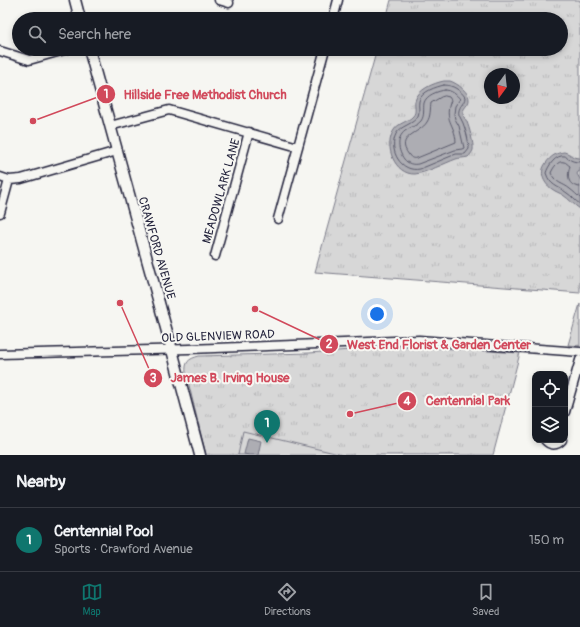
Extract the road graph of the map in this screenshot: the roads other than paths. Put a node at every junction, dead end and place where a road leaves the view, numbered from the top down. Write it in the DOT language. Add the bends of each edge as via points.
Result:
graph roads {
  1 [pos="75,0"];
  2 [pos="219,0"];
  3 [pos="338,0"];
  4 [pos="229,3"];
  5 [pos="78,12"];
  6 [pos="335,12"];
  7 [pos="0,51"];
  8 [pos="12,55"];
  9 [pos="16,56"];
  10 [pos="43,56"];
  11 [pos="91,56"];
  12 [pos="323,56"];
  13 [pos="110,126"];
  14 [pos="249,132"];
  15 [pos="298,147"];
  16 [pos="117,151"];
  17 [pos="0,177"];
  18 [pos="9,180"];
  19 [pos="0,213"];
  20 [pos="278,219"];
  21 [pos="215,256"];
  22 [pos="172,350"];
  23 [pos="580,352"];
  24 [pos="0,354"];
  25 [pos="580,360"];
  26 [pos="566,407"];
  27 [pos="200,455"];
  1 -- 5 [label="main road"];
  2 -- 4 [label="street"];
  3 -- 6 [label="street"];
  7 -- 8 [label="street"];
  9 -- 10 [label="street" via="29,60"];
  11 -- 13 [label="main road, CRAWFORD AVENUE"];
  12 -- 15 [label="street"];
  13 -- 14 [label="street" via="169,110"];
  13 -- 16 [label="main road, CRAWFORD AVENUE"];
  14 -- 15 [label="street"];
  14 -- 21 [label="street, MEADOWLARK LANE"];
  15 -- 20 [label="street"];
  16 -- 18 [label="street" via="21,180"];
  16 -- 22 [label="main road, CRAWFORD AVENUE"];
  17 -- 18 [label="street"];
  18 -- 19 [label="street"];
  22 -- 23 [label="street, OLD GLENVIEW ROAD" via="419,340"];
  22 -- 24 [label="street, OLD GLENVIEW ROAD"];
  22 -- 27 [label="main road, CRAWFORD AVENUE"];
  25 -- 26 [label="street"];
}
